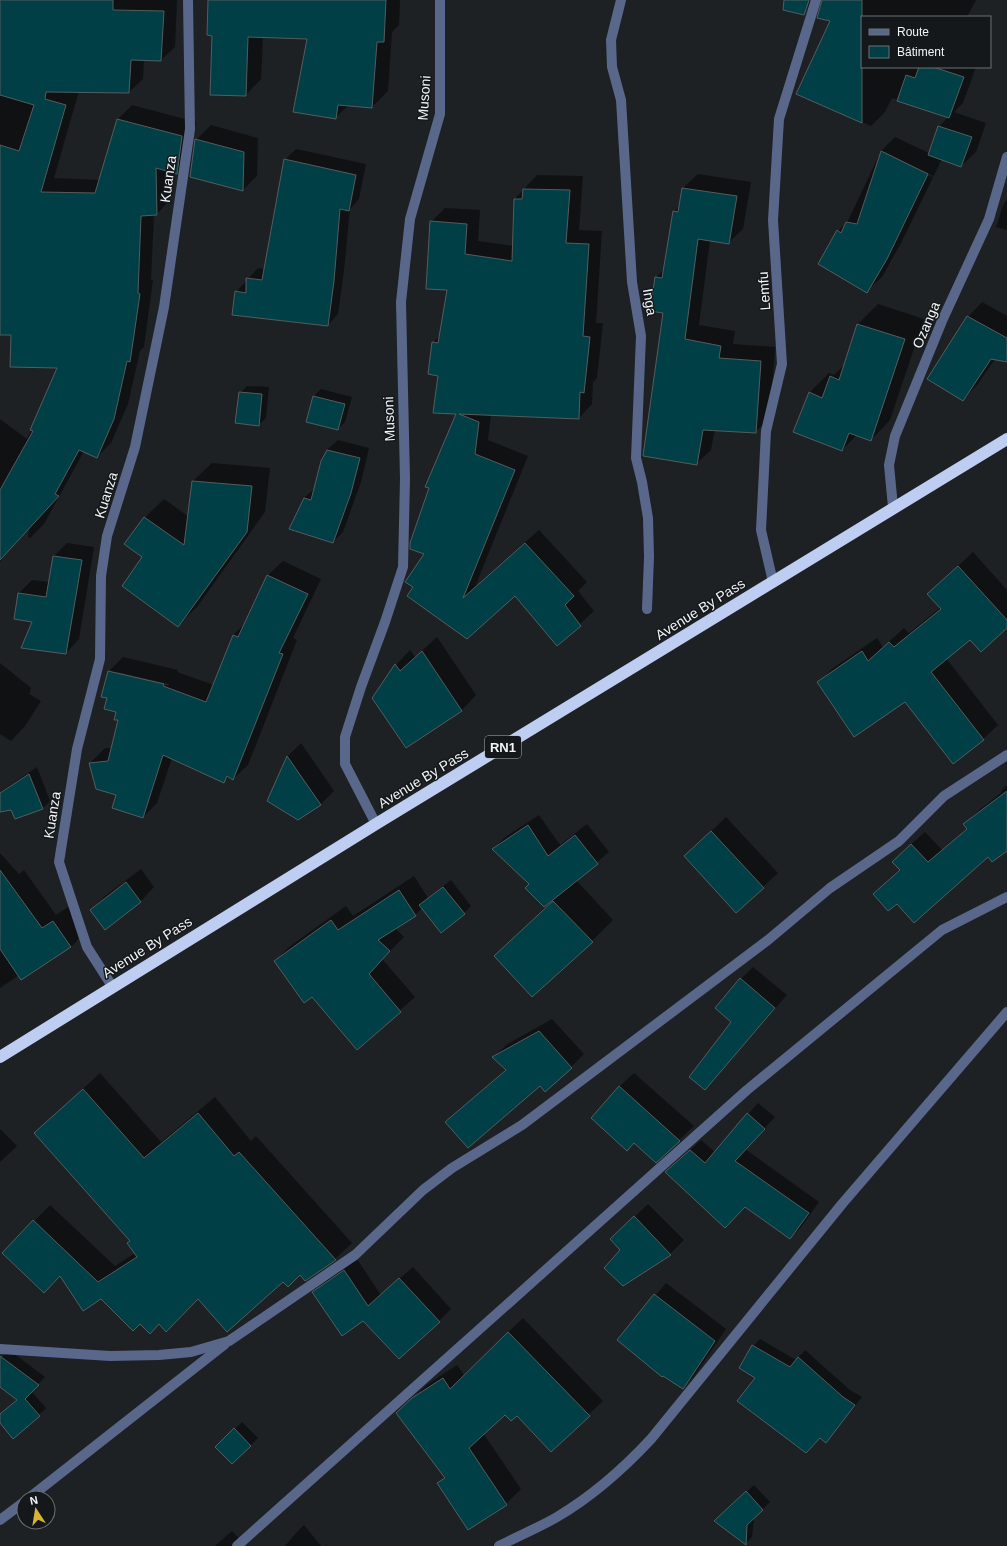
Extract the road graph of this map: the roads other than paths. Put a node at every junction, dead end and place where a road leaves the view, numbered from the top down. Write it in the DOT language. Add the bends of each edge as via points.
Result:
graph roads {
  1 [pos="188,0"];
  2 [pos="440,0"];
  3 [pos="621,0"];
  4 [pos="816,0"];
  5 [pos="1007,158"];
  6 [pos="1007,439"];
  7 [pos="893,507"];
  8 [pos="773,582"];
  9 [pos="647,609"];
  10 [pos="1007,755"];
  11 [pos="376,824"];
  12 [pos="1007,897"];
  13 [pos="112,986"];
  14 [pos="1007,1012"];
  15 [pos="0,1057"];
  16 [pos="230,1341"];
  17 [pos="0,1349"];
  18 [pos="39,1490"];
  19 [pos="16,1508"];
  20 [pos="0,1520"];
  21 [pos="237,1546"];
  22 [pos="499,1546"];
  1 -- 13 [label="street, Kuanza" via="190,129 164,307 135,447 107,536 101,576 100,659 77,749 59,862 87,947"];
  2 -- 11 [label="street, Musoni" via="440,114 410,219 401,302 405,478 403,568 360,687 345,737 345,764"];
  3 -- 9 [label="street, Inga" via="612,40 612,67 620,100 632,282 641,336 636,458 648,518"];
  4 -- 8 [label="street, Lemfu" via="780,119 773,220 782,364 766,431 761,530"];
  5 -- 7 [label="street, Ozanga" via="989,220 942,321 895,436 889,465"];
  6 -- 7 [label="highway, Avenue By Pass / RN1"];
  7 -- 8 [label="highway, Avenue By Pass / RN1"];
  8 -- 11 [label="highway, Avenue By Pass / RN1"];
  10 -- 16 [label="street" via="944,796 899,841 830,888 768,940 522,1125 452,1168 423,1190 355,1255"];
  11 -- 13 [label="highway, Avenue By Pass / RN1"];
  12 -- 21 [label="street" via="942,930 747,1090"];
  13 -- 15 [label="highway, Avenue By Pass / RN1"];
  14 -- 22 [label="street" via="842,1204 632,1460 557,1517"];
  16 -- 17 [label="street" via="191,1352 159,1355 110,1356"];
  16 -- 18 [label="street"];
  19 -- 20 [label="street"];
}
